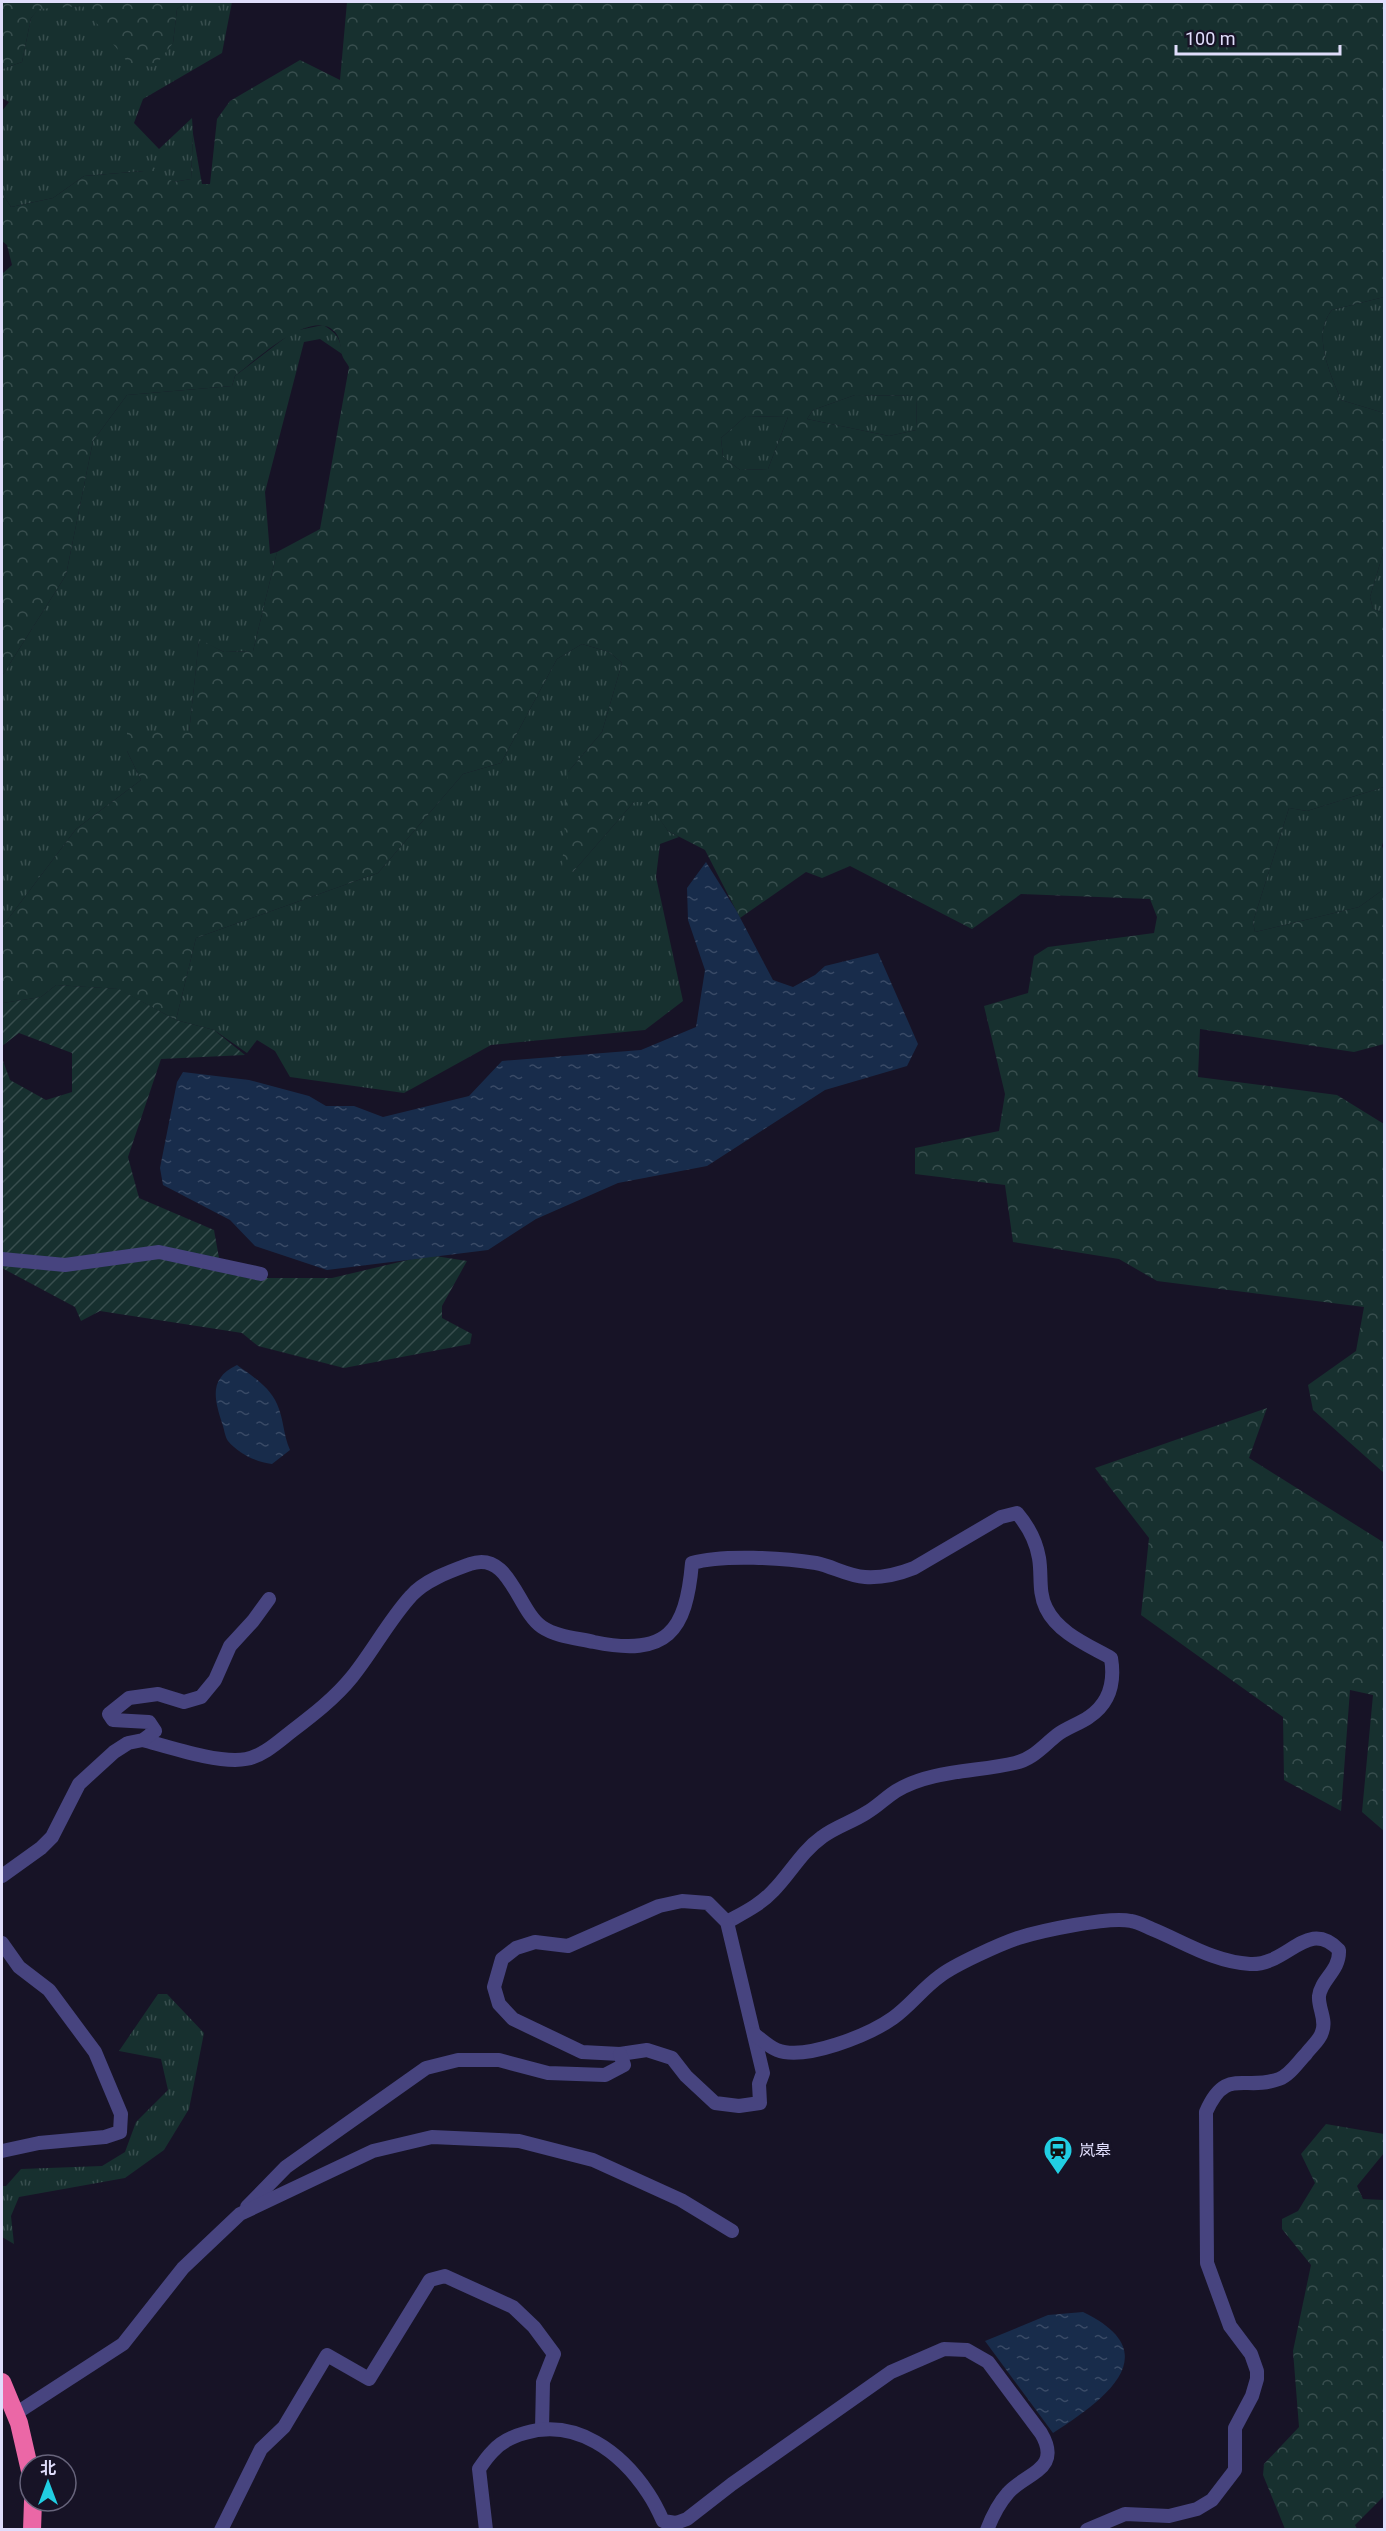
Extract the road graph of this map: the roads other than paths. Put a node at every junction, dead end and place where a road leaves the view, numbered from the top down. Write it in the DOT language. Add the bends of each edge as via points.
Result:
graph roads {
  1 [pos="2,1259"];
  2 [pos="261,1274"];
  3 [pos="269,1599"];
  4 [pos="143,1740"];
  5 [pos="2,1876"];
  6 [pos="727,1922"];
  7 [pos="2,1943"];
  8 [pos="754,2034"];
  9 [pos="620,2054"];
  10 [pos="2,2150"];
  11 [pos="240,2214"];
  12 [pos="732,2231"];
  13 [pos="2,2382"];
  14 [pos="15,2414"];
  15 [pos="542,2429"];
  16 [pos="25,2453"];
  17 [pos="33,2513"];
  18 [pos="32,2529"];
  19 [pos="221,2529"];
  20 [pos="486,2529"];
  21 [pos="987,2529"];
  22 [pos="1087,2529"];
  1 -- 2 [label="street" via="65,1265 159,1252"];
  3 -- 4 [label="street" via="230,1646 215,1680 201,1697 184,1702 158,1694 129,1698 109,1714 114,1720 149,1722 155,1731"];
  4 -- 5 [label="street" via="114,1752 79,1784 52,1837"];
  4 -- 6 [label="street" via="223,1759 246,1759 269,1750 323,1707 352,1677 412,1594 442,1575 474,1563 490,1563 504,1573 529,1615 549,1630 608,1645 644,1646 674,1630 689,1597 692,1563 709,1559 784,1560 817,1563 864,1577 899,1574 1001,1517 1017,1513 1035,1541 1046,1610 1067,1633 1111,1658 1111,1692 1102,1706 1018,1763 947,1774 896,1791 868,1812 822,1837 760,1903"];
  6 -- 8 [label="street"];
  6 -- 9 [label="street" via="708,1903 682,1901 660,1906 568,1946 535,1942 516,1948 502,1959 494,1987 499,2004 513,2019 582,2052"];
  7 -- 10 [label="street" via="19,1966 49,1990 95,2052 121,2114 120,2132 105,2137"];
  8 -- 9 [label="street" via="763,2073 760,2103 715,2103 672,2058 648,2050"];
  8 -- 22 [label="street" via="777,2050 803,2051 839,2045 894,2018 949,1970 1018,1938 1064,1927 1130,1920 1212,1956 1249,1964 1278,1959 1309,1938 1317,1937 1339,1950 1339,1959 1321,1989 1324,2024 1318,2040 1287,2075 1270,2081 1230,2084 1214,2094 1206,2112 1207,2263 1230,2326 1251,2354 1257,2371 1252,2396 1234,2428 1235,2470 1212,2500 1197,2509 1169,2516 1125,2514"];
  9 -- 11 [label="street" via="624,2065 605,2074 548,2073 499,2060 458,2060 426,2068 286,2167"];
  11 -- 12 [label="street" via="373,2151 432,2137 519,2141 593,2160 681,2200"];
  11 -- 14 [label="street" via="183,2268 123,2344"];
  13 -- 14 [label="highway"];
  14 -- 16 [label="highway"];
  15 -- 19 [label="street" via="543,2382 554,2354 534,2327 513,2307 445,2276 430,2280 369,2379 327,2355 284,2427 261,2449"];
  15 -- 20 [label="street" via="502,2443 479,2469"];
  15 -- 21 [label="street" via="578,2433 600,2444 621,2461 648,2493 663,2522 676,2523 691,2517 891,2372 937,2351 967,2350 994,2368 1046,2445 1041,2469 1008,2492"];
  17 -- 18 [label="highway"];
}
